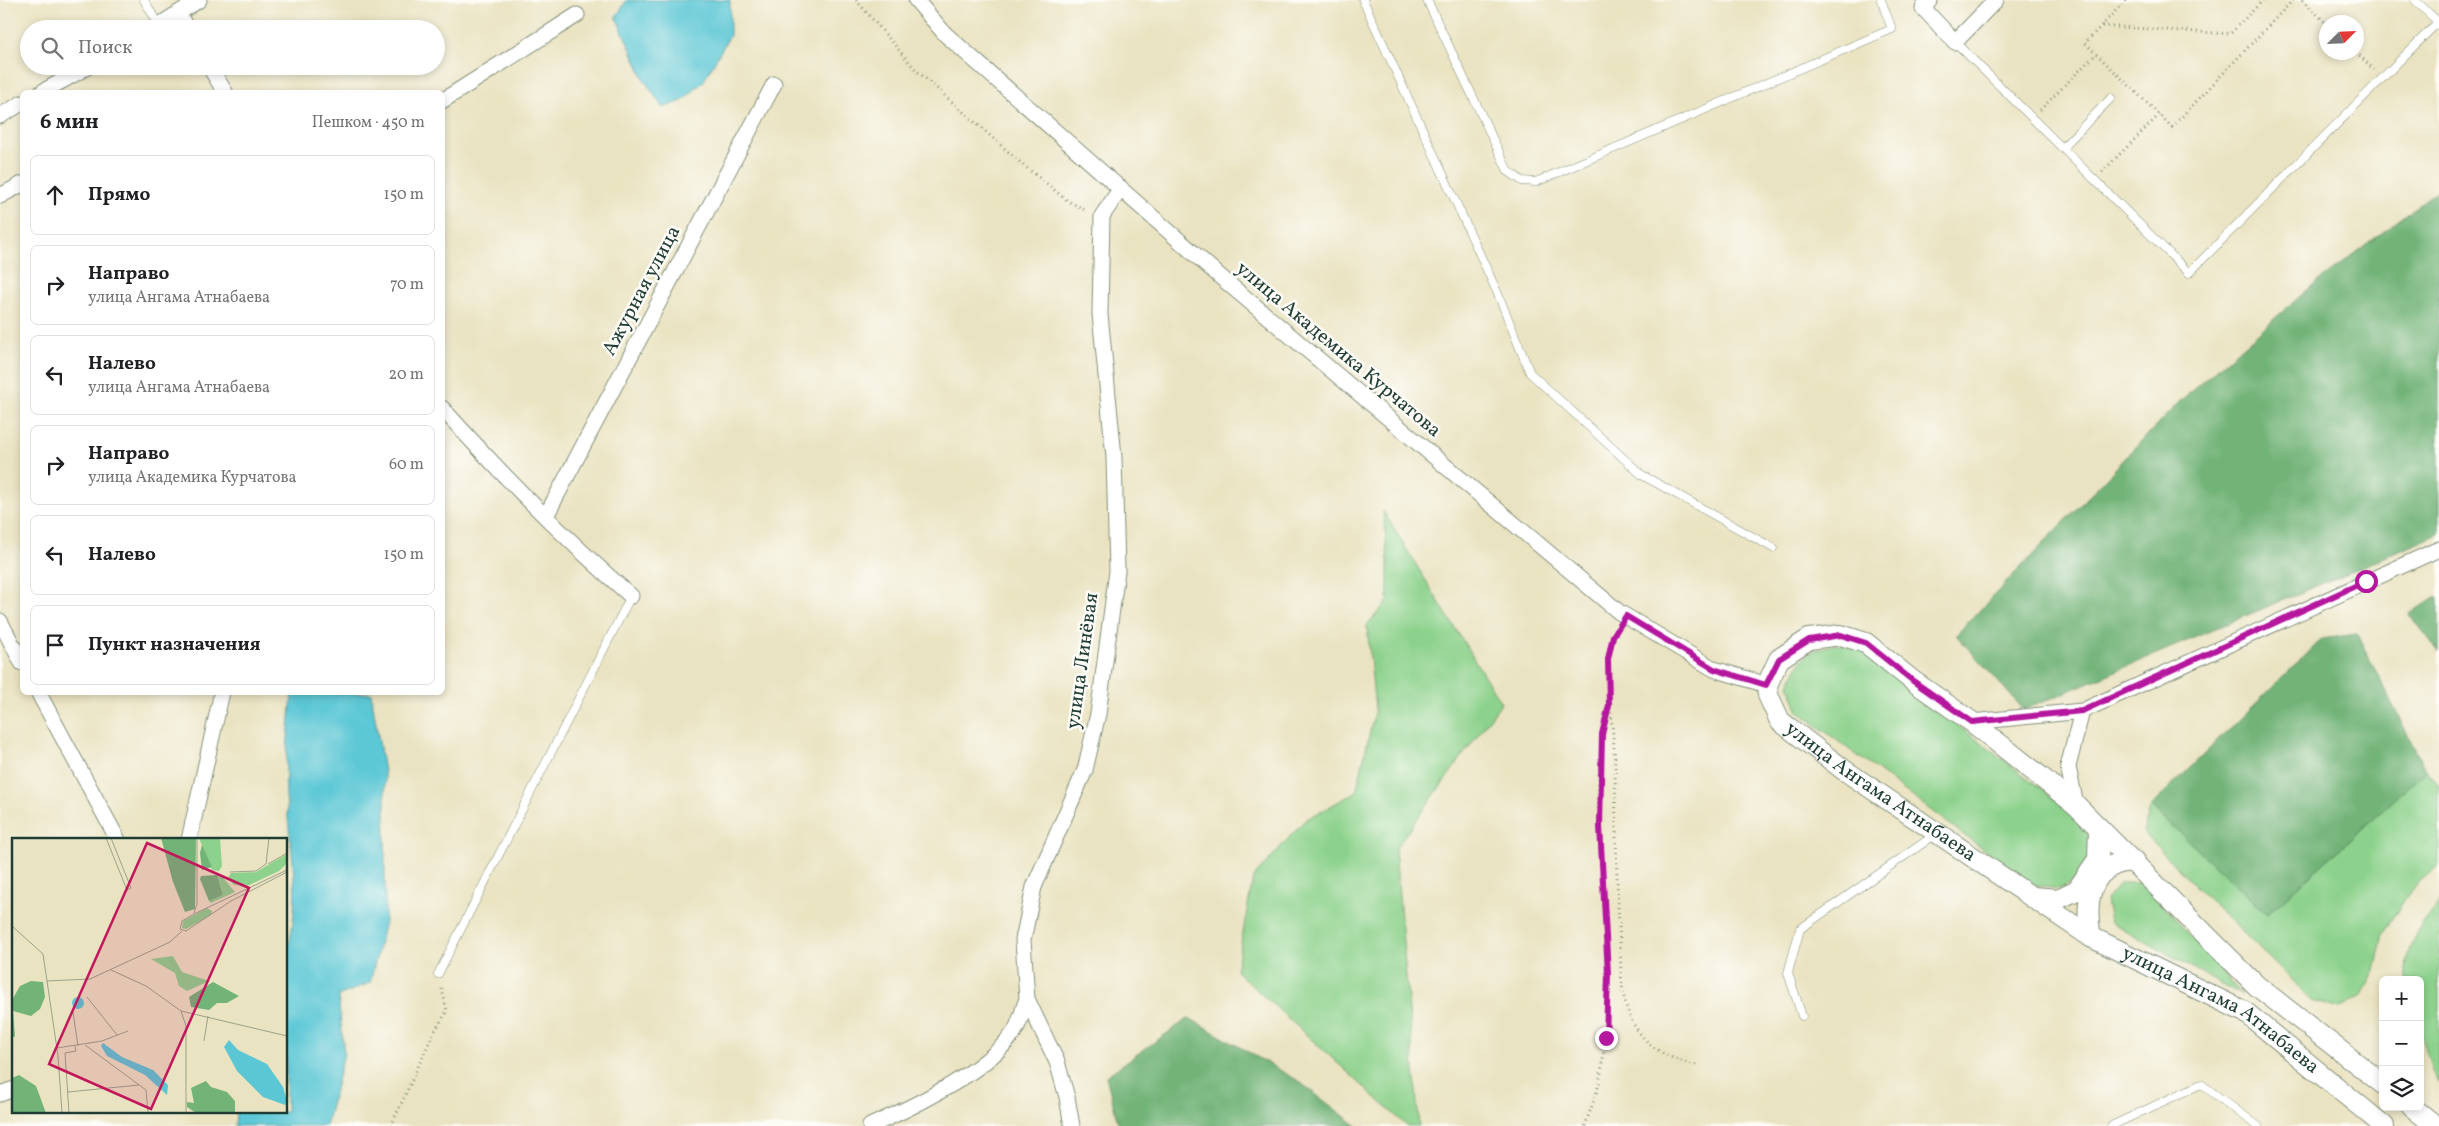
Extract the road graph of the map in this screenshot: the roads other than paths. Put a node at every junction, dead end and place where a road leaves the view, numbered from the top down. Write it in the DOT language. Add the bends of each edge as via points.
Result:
graph roads {
  1 [pos="144,0"];
  2 [pos="199,0"];
  3 [pos="916,0"];
  4 [pos="1363,0"];
  5 [pos="1427,0"];
  6 [pos="1881,0"];
  7 [pos="1930,0"];
  8 [pos="1996,0"];
  9 [pos="2415,0"];
  10 [pos="178,13"];
  11 [pos="577,15"];
  12 [pos="153,20"];
  13 [pos="167,20"];
  14 [pos="182,20"];
  15 [pos="2438,22"];
  16 [pos="1955,42"];
  17 [pos="73,75"];
  18 [pos="215,75"];
  19 [pos="774,84"];
  20 [pos="46,90"];
  21 [pos="224,90"];
  22 [pos="2111,98"];
  23 [pos="445,99"];
  24 [pos="20,104"];
  25 [pos="0,116"];
  26 [pos="2062,148"];
  27 [pos="20,185"];
  28 [pos="1121,188"];
  29 [pos="0,196"];
  30 [pos="445,411"];
  31 [pos="546,516"];
  32 [pos="1773,548"];
  33 [pos="2439,549"];
  34 [pos="632,596"];
  35 [pos="0,621"];
  36 [pos="20,659"];
  37 [pos="1766,685"];
  38 [pos="40,695"];
  39 [pos="221,695"];
  40 [pos="2082,711"];
  41 [pos="1972,722"];
  42 [pos="2076,805"];
  43 [pos="2099,828"];
  44 [pos="1938,833"];
  45 [pos="117,838"];
  46 [pos="189,838"];
  47 [pos="2135,862"];
  48 [pos="2033,897"];
  49 [pos="2091,937"];
  50 [pos="438,974"];
  51 [pos="1027,999"];
  52 [pos="1802,1016"];
  53 [pos="2379,1081"];
  54 [pos="12,1089"];
  55 [pos="0,1094"];
  56 [pos="2417,1111"];
  57 [pos="870,1126"];
  58 [pos="1072,1126"];
  59 [pos="2111,1126"];
  60 [pos="2258,1126"];
  61 [pos="2384,1126"];
  62 [pos="2436,1126"];
  1 -- 12 [label="lane"];
  2 -- 10 [label="street"];
  3 -- 28 [label="street, улица Академика Курчатова" via="945,34"];
  4 -- 32 [label="lane" via="1498,294 1530,373 1642,475"];
  5 -- 6 [label="lane" via="1508,170 1522,181 1536,182 1892,29"];
  7 -- 16 [label="street" via="1922,8"];
  8 -- 16 [label="street"];
  9 -- 15 [label="lane"];
  10 -- 13 [label="street"];
  10 -- 14 [label="street"];
  11 -- 23 [label="street"];
  15 -- 26 [label="lane" via="2189,273"];
  16 -- 26 [label="lane"];
  17 -- 20 [label="street"];
  18 -- 21 [label="street"];
  19 -- 31 [label="street, Ажурная улица"];
  22 -- 26 [label="lane"];
  24 -- 25 [label="street"];
  27 -- 29 [label="street"];
  28 -- 37 [label="street, улица Академика Курчатова" via="1224,280 1626,616 1714,669"];
  28 -- 51 [label="street, улица Линёвая" via="1102,216 1100,314 1114,457 1117,571 1098,714 1085,770 1034,887 1023,940"];
  30 -- 31 [label="street"];
  31 -- 34 [label="street" via="578,550"];
  33 -- 40 [label="street"];
  34 -- 50 [label="lane"];
  35 -- 36 [label="street"];
  37 -- 41 [label="street, улица Ангама Атнабаева" via="1779,659 1809,640 1841,635 1866,643"];
  37 -- 44 [label="street, улица Ангама Атнабаева" via="1780,721 1844,770"];
  38 -- 45 [label="street"];
  39 -- 46 [label="street"];
  40 -- 41 [label="street"];
  40 -- 42 [label="street" via="2068,767"];
  41 -- 42 [label="street, улица Ангама Атнабаева"];
  42 -- 43 [label="street, улица Ангама Атнабаева"];
  43 -- 47 [label="street, улица Ангама Атнабаева"];
  43 -- 48 [label="street" via="2098,859 2077,890 2058,899"];
  44 -- 48 [label="street, улица Ангама Атнабаева"];
  44 -- 52 [label="lane" via="1800,929 1788,973"];
  47 -- 49 [label="street" via="2119,862 2096,881 2087,914"];
  47 -- 53 [label="street, улица Ангама Атнабаева" via="2257,986"];
  48 -- 49 [label="street, улица Ангама Атнабаева"];
  49 -- 61 [label="street, улица Ангама Атнабаева" via="2245,1012"];
  51 -- 57 [label="street" via="1014,1033 990,1058 914,1106"];
  51 -- 58 [label="street, улица Линёвая" via="1057,1062"];
  54 -- 55 [label="street"];
  56 -- 62 [label="street"];
  59 -- 60 [label="lane" via="2201,1084"];
}
